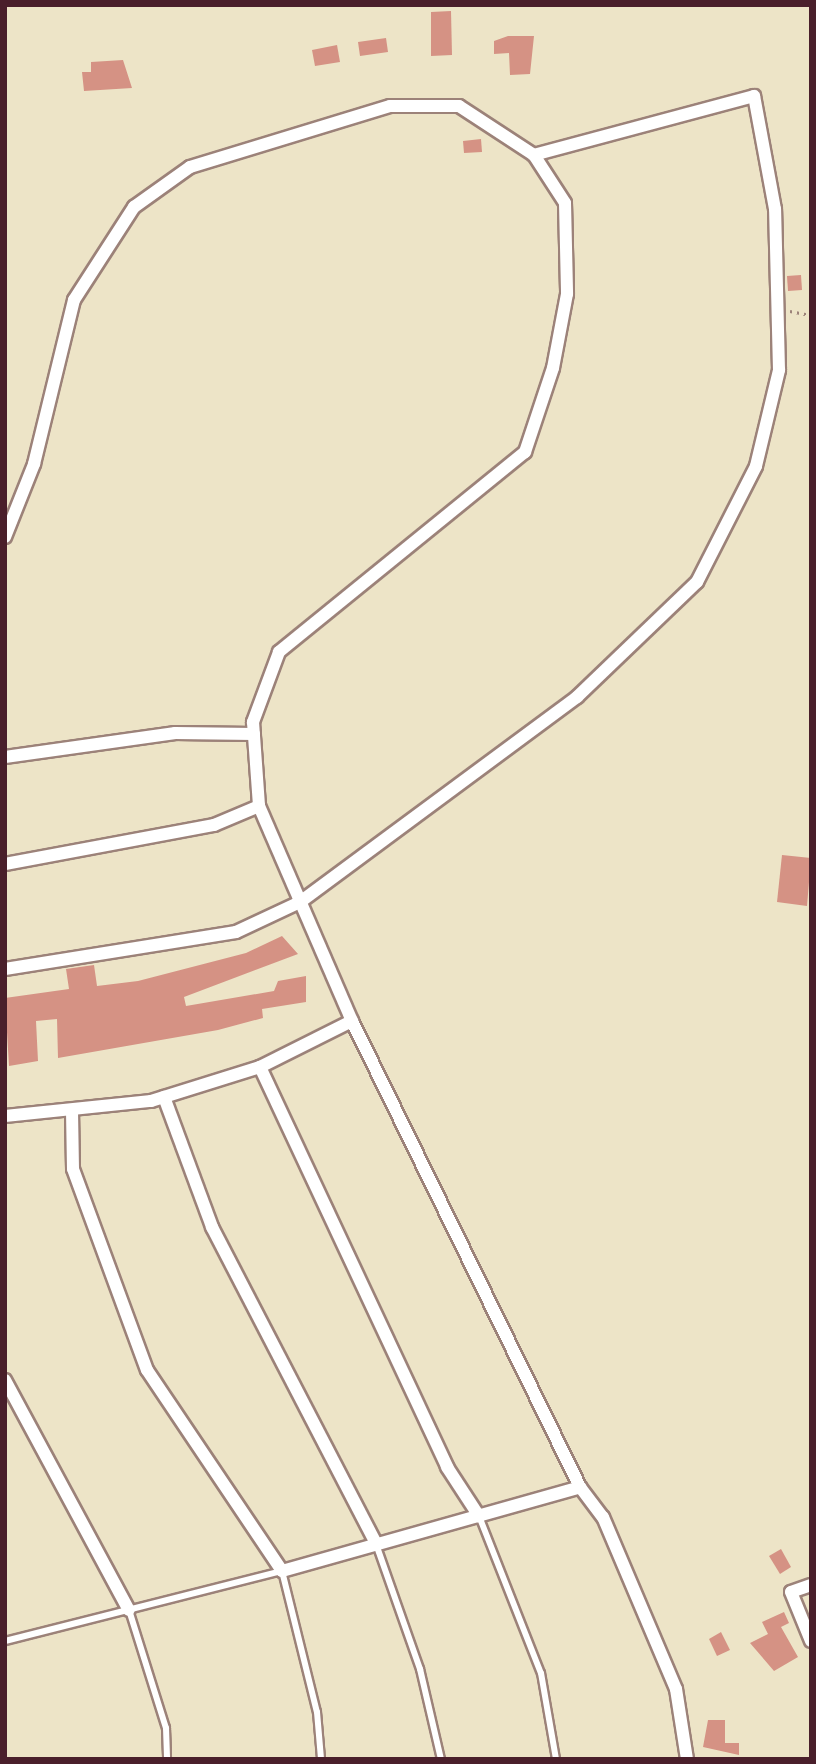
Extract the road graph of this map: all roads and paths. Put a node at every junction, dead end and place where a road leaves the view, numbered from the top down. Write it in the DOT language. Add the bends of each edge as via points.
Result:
graph roads {
  1 [pos="534,155"];
  2 [pos="780,309"];
  3 [pos="811,315"];
  4 [pos="5,537"];
  5 [pos="254,734"];
  6 [pos="5,757"];
  7 [pos="259,807"];
  8 [pos="5,864"];
  9 [pos="300,902"];
  10 [pos="5,970"];
  11 [pos="352,1021"];
  12 [pos="260,1067"];
  13 [pos="164,1097"];
  14 [pos="72,1111"];
  15 [pos="5,1115"];
  16 [pos="5,1380"];
  17 [pos="580,1487"];
  18 [pos="479,1516"];
  19 [pos="376,1545"];
  20 [pos="282,1571"];
  21 [pos="811,1585"];
  22 [pos="129,1610"];
  23 [pos="5,1641"];
  24 [pos="811,1641"];
  25 [pos="167,1759"];
  26 [pos="321,1759"];
  27 [pos="441,1759"];
  28 [pos="556,1759"];
  29 [pos="687,1759"];
  1 -- 2 [label="street" via="754,96 775,209"];
  1 -- 4 [label="street" via="459,106 390,106 190,167 134,206 74,300 34,464"];
  1 -- 5 [label="street" via="565,203 566,294 553,369 525,452 279,652"];
  2 -- 3 [label="path"];
  2 -- 9 [label="street" via="779,370 756,466 697,582 577,697"];
  5 -- 6 [label="street" via="174,733"];
  5 -- 7 [label="street"];
  7 -- 8 [label="street" via="214,825"];
  7 -- 9 [label="street"];
  9 -- 10 [label="street" via="236,932"];
  9 -- 11 [label="street"];
  11 -- 12 [label="street"];
  11 -- 17 [label="street"];
  12 -- 13 [label="street"];
  12 -- 18 [label="street" via="447,1467"];
  13 -- 14 [label="street"];
  13 -- 19 [label="street" via="212,1227"];
  14 -- 15 [label="street"];
  14 -- 20 [label="street" via="74,1169 147,1370"];
  16 -- 22 [label="street"];
  17 -- 18 [label="street"];
  17 -- 29 [label="street" via="603,1517 676,1689"];
  18 -- 19 [label="street"];
  18 -- 28 [label="lane" via="541,1673"];
  19 -- 20 [label="street"];
  19 -- 27 [label="lane" via="420,1670"];
  20 -- 22 [label="lane"];
  20 -- 26 [label="lane" via="317,1712"];
  21 -- 24 [label="street" via="791,1592"];
  22 -- 23 [label="lane"];
  22 -- 25 [label="lane" via="166,1728"];
}
